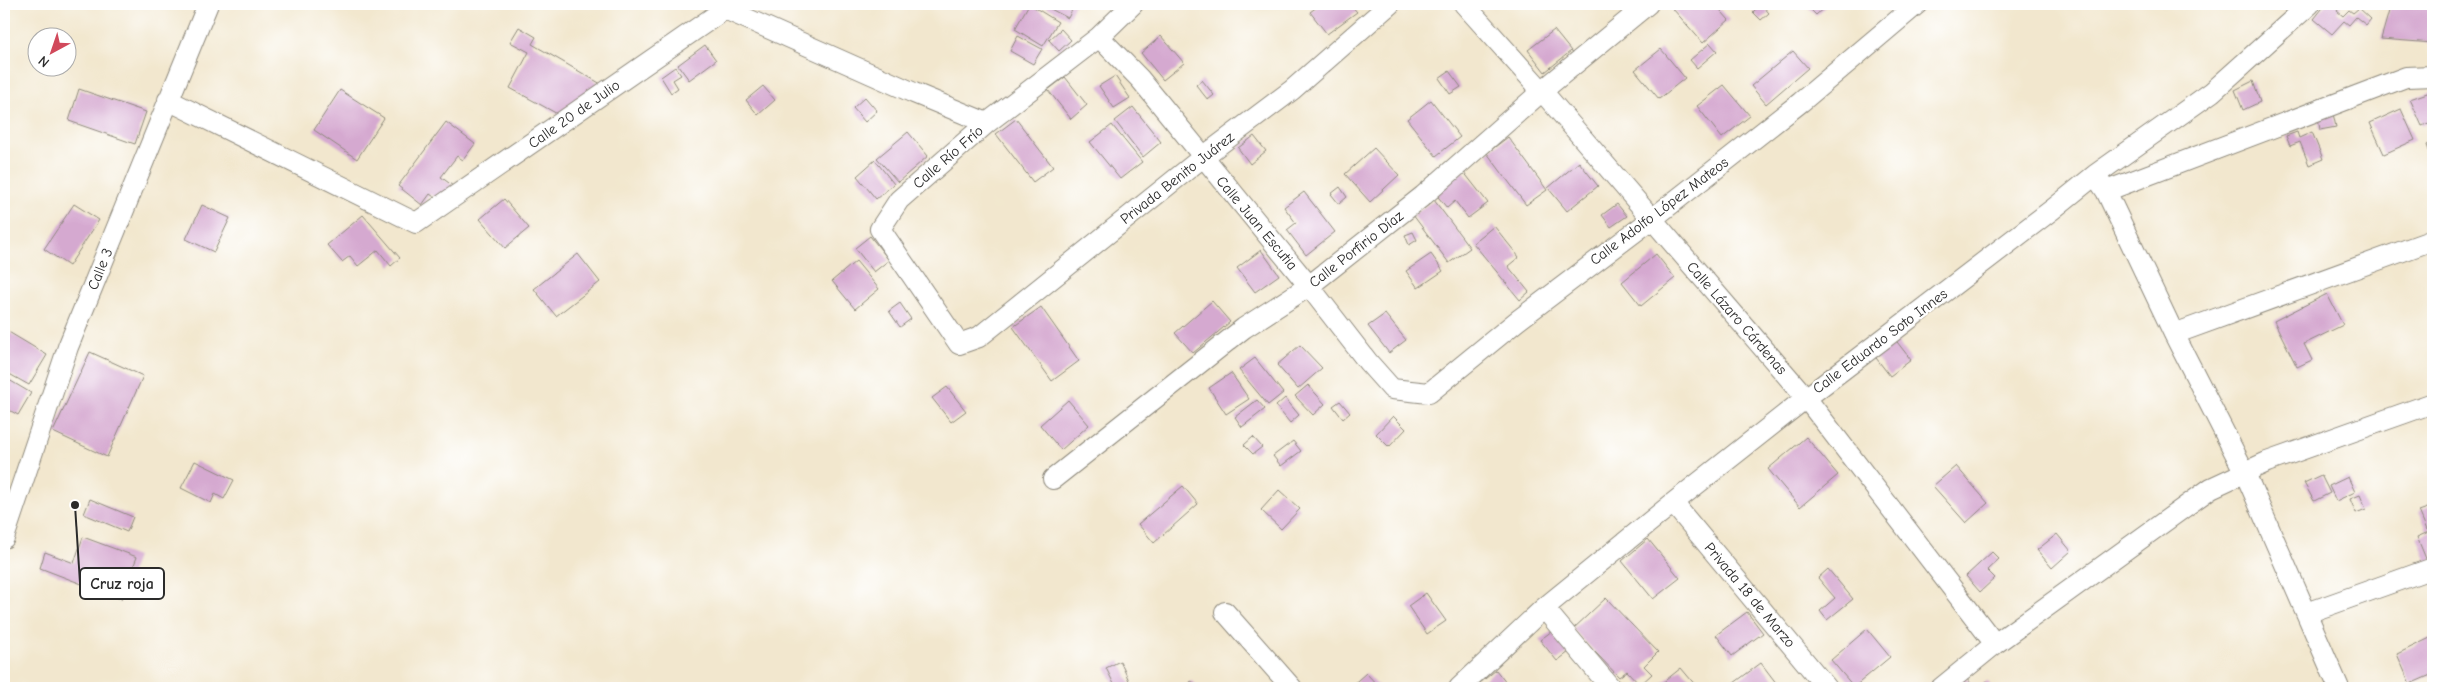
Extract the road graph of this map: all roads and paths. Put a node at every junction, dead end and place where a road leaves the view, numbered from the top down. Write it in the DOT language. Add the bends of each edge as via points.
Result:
graph roads {
  1 [pos="208,4"];
  2 [pos="1133,4"];
  3 [pos="1390,4"];
  4 [pos="1464,4"];
  5 [pos="1648,4"];
  6 [pos="1917,4"];
  7 [pos="2310,4"];
  8 [pos="1099,37"];
  9 [pos="2433,76"];
  10 [pos="1542,91"];
  11 [pos="168,100"];
  12 [pos="987,122"];
  13 [pos="1203,157"];
  14 [pos="2101,183"];
  15 [pos="1652,219"];
  16 [pos="2433,240"];
  17 [pos="1309,286"];
  18 [pos="2174,334"];
  19 [pos="959,344"];
  20 [pos="1392,389"];
  21 [pos="1806,398"];
  22 [pos="2433,403"];
  23 [pos="2245,474"];
  24 [pos="1053,479"];
  25 [pos="1673,502"];
  26 [pos="4,538"];
  27 [pos="2433,568"];
  28 [pos="1544,608"];
  29 [pos="1225,612"];
  30 [pos="2307,613"];
  31 [pos="1995,644"];
  32 [pos="1292,688"];
  33 [pos="1458,688"];
  34 [pos="1611,688"];
  35 [pos="1828,688"];
  36 [pos="1941,688"];
  37 [pos="2339,688"];
  1 -- 11 [label="street, Calle 3"];
  2 -- 8 [label="street, Calle Río Frío"];
  3 -- 13 [label="street, Privada Benito Juárez" via="1292,90"];
  4 -- 10 [label="street, Calle Lázaro Cárdenas"];
  5 -- 10 [label="street, Calle Porfirio Díaz"];
  6 -- 15 [label="street, Calle Adolfo López Mateos" via="1801,102"];
  7 -- 14 [label="street, Calle Eduardo Soto Innes" via="2212,92"];
  8 -- 12 [label="street, Calle Río Frío"];
  8 -- 13 [label="street, Calle Juan Escutia" via="1140,79"];
  9 -- 14 [label="street" via="2406,77"];
  10 -- 15 [label="street, Calle Lázaro Cárdenas"];
  10 -- 17 [label="street, Calle Porfirio Díaz" via="1423,196"];
  11 -- 12 [label="street, Calle 20 de Julio" via="416,224 725,9"];
  11 -- 26 [label="street, Calle 3" via="68,347"];
  12 -- 19 [label="street, Calle Río Frío" via="899,200 880,229"];
  13 -- 17 [label="street, Calle Juan Escutia"];
  13 -- 19 [label="street, Privada Benito Juárez" via="979,336"];
  14 -- 18 [label="street"];
  14 -- 21 [label="street, Calle Eduardo Soto Innes" via="2053,210"];
  15 -- 20 [label="street, Calle Adolfo López Mateos" via="1517,321 1429,394"];
  15 -- 21 [label="street, Calle Lázaro Cárdenas"];
  16 -- 18 [label="street"];
  17 -- 20 [label="street, Calle Juan Escutia"];
  17 -- 24 [label="street, Calle Porfirio Díaz" via="1244,328"];
  18 -- 23 [label="street"];
  21 -- 25 [label="street, Calle Eduardo Soto Innes"];
  21 -- 31 [label="street, Calle Lázaro Cárdenas"];
  22 -- 23 [label="street" via="2267,462"];
  23 -- 30 [label="street"];
  23 -- 31 [label="street" via="2211,488"];
  25 -- 28 [label="street, Calle Eduardo Soto Innes"];
  25 -- 35 [label="street, Privada 18 de Marzo"];
  27 -- 30 [label="street"];
  28 -- 33 [label="street, Calle Eduardo Soto Innes"];
  28 -- 34 [label="street"];
  29 -- 32 [label="street"];
  30 -- 37 [label="street"];
  31 -- 36 [label="street"];
}
